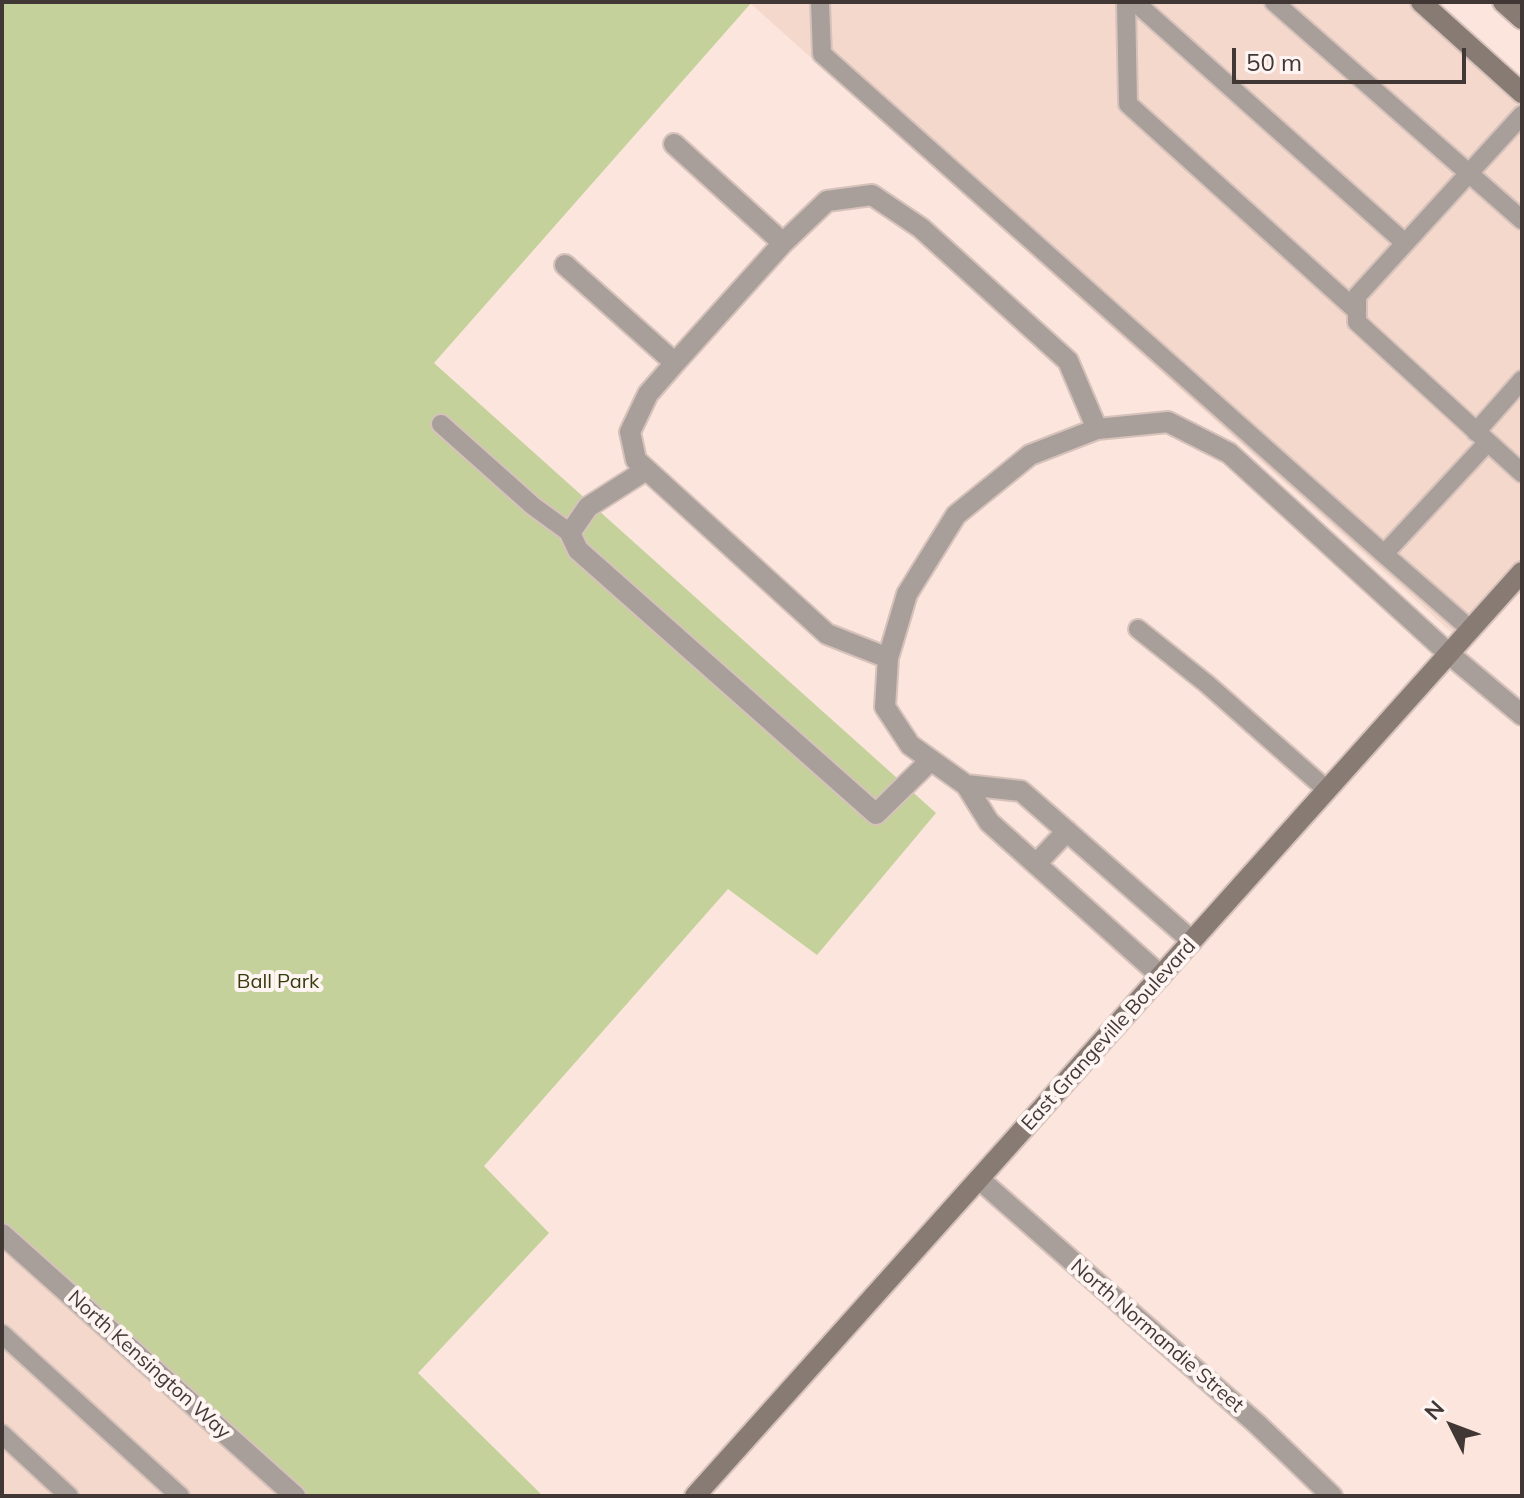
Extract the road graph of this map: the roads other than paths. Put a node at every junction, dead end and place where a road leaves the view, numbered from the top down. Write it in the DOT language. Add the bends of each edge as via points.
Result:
graph roads {
  1 [pos="820,2"];
  2 [pos="1126,2"];
  3 [pos="1135,2"];
  4 [pos="1274,2"];
  5 [pos="1421,2"];
  6 [pos="1503,2"];
  7 [pos="1522,19"];
  8 [pos="1522,93"];
  9 [pos="1522,115"];
  10 [pos="674,144"];
  11 [pos="1469,173"];
  12 [pos="1522,220"];
  13 [pos="783,243"];
  14 [pos="1405,243"];
  15 [pos="565,265"];
  16 [pos="1357,311"];
  17 [pos="675,363"];
  18 [pos="1522,380"];
  19 [pos="441,424"];
  20 [pos="1097,429"];
  21 [pos="1482,437"];
  22 [pos="646,470"];
  23 [pos="1522,473"];
  24 [pos="570,533"];
  25 [pos="1384,554"];
  26 [pos="1522,572"];
  27 [pos="1138,629"];
  28 [pos="1470,629"];
  29 [pos="1448,653"];
  30 [pos="888,658"];
  31 [pos="1522,715"];
  32 [pos="931,760"];
  33 [pos="966,785"];
  34 [pos="1327,790"];
  35 [pos="1067,831"];
  36 [pos="1036,864"];
  37 [pos="1192,941"];
  38 [pos="1161,976"];
  39 [pos="979,1179"];
  40 [pos="2,1234"];
  41 [pos="2,1334"];
  42 [pos="2,1434"];
  43 [pos="69,1496"];
  44 [pos="180,1496"];
  45 [pos="295,1496"];
  46 [pos="695,1496"];
  47 [pos="1332,1496"];
  1 -- 25 [label="lane" via="822,54"];
  2 -- 16 [label="lane" via="1128,104"];
  3 -- 14 [label="lane"];
  4 -- 11 [label="lane"];
  5 -- 8 [label="main road"];
  6 -- 7 [label="main road"];
  9 -- 11 [label="lane"];
  10 -- 13 [label="street"];
  11 -- 12 [label="lane"];
  11 -- 14 [label="lane"];
  13 -- 17 [label="street"];
  13 -- 20 [label="street" via="827,201 872,195 921,228 1068,361"];
  14 -- 16 [label="lane" via="1357,296"];
  15 -- 17 [label="street"];
  16 -- 21 [label="lane" via="1357,322"];
  17 -- 22 [label="street" via="648,394 630,432 636,460"];
  18 -- 21 [label="lane"];
  19 -- 24 [label="lane"];
  20 -- 29 [label="street" via="1168,422 1229,453"];
  20 -- 30 [label="street" via="1030,455 956,515 907,594"];
  21 -- 23 [label="lane"];
  21 -- 25 [label="lane"];
  22 -- 24 [label="street" via="588,507"];
  22 -- 30 [label="street" via="827,634"];
  24 -- 32 [label="street" via="578,550 876,814"];
  25 -- 28 [label="lane"];
  26 -- 28 [label="main road, East Grangeville Boulevard"];
  27 -- 34 [label="lane"];
  28 -- 29 [label="main road, East Grangeville Boulevard"];
  29 -- 31 [label="street"];
  29 -- 34 [label="main road, East Grangeville Boulevard"];
  30 -- 32 [label="street" via="885,707 910,745"];
  32 -- 33 [label="street"];
  33 -- 35 [label="street" via="1021,791"];
  33 -- 36 [label="street" via="989,822"];
  34 -- 37 [label="main road, East Grangeville Boulevard"];
  35 -- 36 [label="street"];
  35 -- 37 [label="street"];
  36 -- 38 [label="street"];
  37 -- 38 [label="main road, East Grangeville Boulevard"];
  38 -- 39 [label="main road, East Grangeville Boulevard"];
  39 -- 46 [label="main road, East Grangeville Boulevard"];
  39 -- 47 [label="street, North Normandie Street"];
  40 -- 45 [label="street, North Kensington Way"];
  41 -- 44 [label="lane"];
  42 -- 43 [label="lane"];
}
